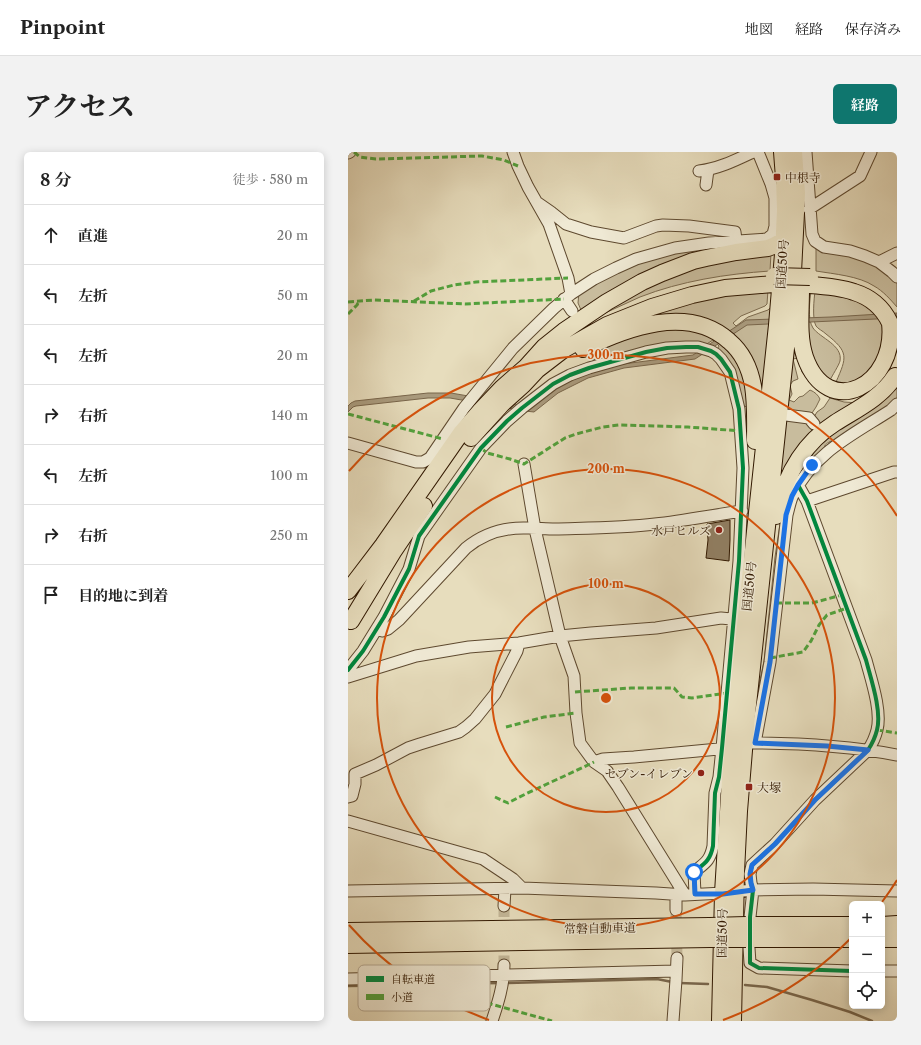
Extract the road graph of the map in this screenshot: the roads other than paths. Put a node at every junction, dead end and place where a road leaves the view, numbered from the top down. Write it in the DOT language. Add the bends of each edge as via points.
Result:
graph roads {
  1 [pos="513,152"];
  2 [pos="753,152"];
  3 [pos="758,152"];
  4 [pos="782,152"];
  5 [pos="794,152"];
  6 [pos="806,152"];
  7 [pos="871,152"];
  8 [pos="706,185"];
  9 [pos="797,193"];
  10 [pos="538,203"];
  11 [pos="809,209"];
  12 [pos="736,240"];
  13 [pos="784,240"];
  14 [pos="897,253"];
  15 [pos="879,262"];
  16 [pos="897,277"];
  17 [pos="773,280"];
  18 [pos="809,281"];
  19 [pos="568,296"];
  20 [pos="572,311"];
  21 [pos="897,317"];
  22 [pos="585,356"];
  23 [pos="526,367"];
  24 [pos="589,368"];
  25 [pos="897,373"];
  26 [pos="522,384"];
  27 [pos="897,404"];
  28 [pos="738,409"];
  29 [pos="750,411"];
  30 [pos="786,415"];
  31 [pos="814,424"];
  32 [pos="348,443"];
  33 [pos="524,464"];
  34 [pos="897,472"];
  35 [pos="798,485"];
  36 [pos="807,501"];
  37 [pos="742,511"];
  38 [pos="535,528"];
  39 [pos="753,548"];
  40 [pos="348,591"];
  41 [pos="740,620"];
  42 [pos="351,621"];
  43 [pos="377,629"];
  44 [pos="560,636"];
  45 [pos="519,643"];
  46 [pos="753,658"];
  47 [pos="348,670"];
  48 [pos="348,677"];
  49 [pos="739,745"];
  50 [pos="868,750"];
  51 [pos="897,755"];
  52 [pos="594,762"];
  53 [pos="348,797"];
  54 [pos="348,820"];
  55 [pos="522,888"];
  56 [pos="505,889"];
  57 [pos="753,890"];
  58 [pos="897,891"];
  59 [pos="348,892"];
  60 [pos="729,893"];
  61 [pos="685,895"];
  62 [pos="504,906"];
  63 [pos="676,910"];
  64 [pos="348,924"];
  65 [pos="885,924"];
  66 [pos="897,924"];
  67 [pos="849,925"];
  68 [pos="545,928"];
  69 [pos="348,931"];
  70 [pos="748,932"];
  71 [pos="710,933"];
  72 [pos="849,939"];
  73 [pos="885,939"];
  74 [pos="897,939"];
  75 [pos="348,946"];
  76 [pos="677,958"];
  77 [pos="504,970"];
  78 [pos="897,970"];
  79 [pos="490,971"];
  80 [pos="676,971"];
  81 [pos="849,971"];
  82 [pos="885,971"];
  83 [pos="358,978"];
  84 [pos="348,979"];
  85 [pos="492,1021"];
  86 [pos="673,1021"];
  87 [pos="720,1021"];
  88 [pos="733,1021"];
  1 -- 10 [label="street"];
  2 -- 8 [label="street" via="703,171"];
  3 -- 12 [label="street" via="775,198 773,234 766,238"];
  4 -- 13 [label="highway, 国道50号"];
  5 -- 9 [label="highway, 国道50号"];
  6 -- 11 [label="street"];
  7 -- 11 [label="street" via="860,176"];
  9 -- 18 [label="highway" via="802,234 802,337 808,363 820,380 842,390 863,389 880,380 888,370 895,350 892,327 880,307 854,292"];
  9 -- 46 [label="highway, 国道50号" via="792,292"];
  10 -- 12 [label="street" via="566,224 590,232 624,238 663,224 735,232"];
  10 -- 19 [label="street" via="549,224 568,278"];
  11 -- 15 [label="street" via="815,241 824,247 850,251"];
  12 -- 19 [label="street" via="675,248 636,259 594,279"];
  13 -- 23 [label="highway" via="768,248 693,261 642,282 564,331 544,347"];
  13 -- 39 [label="highway, 国道50号"];
  14 -- 15 [label="street"];
  15 -- 16 [label="street"];
  17 -- 18 [label="highway"];
  17 -- 23 [label="highway" via="742,278 711,282 642,302 582,330"];
  17 -- 26 [label="highway" via="692,294 607,325 563,350"];
  18 -- 21 [label="highway" via="847,282 859,285 885,300"];
  19 -- 20 [label="street"];
  19 -- 32 [label="street" via="513,348 464,408 430,458 416,462"];
  22 -- 24 [label="street"];
  23 -- 40 [label="highway" via="480,410 461,433"];
  24 -- 28 [label="street" via="646,352 686,346 698,347 716,354 730,372"];
  24 -- 43 [label="street" via="553,384 507,421 481,448 419,536 409,569"];
  25 -- 46 [label="highway" via="887,388 833,424 814,440 792,471 776,517 763,622"];
  26 -- 39 [label="highway" via="580,350 640,327 658,323 687,322 718,332 739,351 748,368 753,386"];
  26 -- 42 [label="highway" via="472,437 393,552"];
  27 -- 35 [label="street" via="830,445"];
  28 -- 29 [label="street"];
  28 -- 37 [label="street" via="744,468"];
  30 -- 31 [label="street" via="809,418"];
  33 -- 38 [label="street"];
  34 -- 36 [label="street"];
  35 -- 36 [label="street"];
  35 -- 49 [label="street" via="786,515 770,662"];
  36 -- 50 [label="street" via="873,683 878,720 877,730"];
  37 -- 38 [label="street" via="655,524 545,530"];
  37 -- 41 [label="street" via="739,561"];
  38 -- 43 [label="street" via="507,529 472,542 399,620 388,629"];
  38 -- 44 [label="street"];
  39 -- 41 [label="highway, 国道50号"];
  41 -- 44 [label="street" via="721,618 656,628"];
  41 -- 49 [label="highway, 国道50号"];
  43 -- 47 [label="street"];
  44 -- 45 [label="street"];
  44 -- 52 [label="street" via="574,676 580,743"];
  45 -- 48 [label="street" via="469,647 416,656"];
  45 -- 53 [label="street" via="495,694 475,719 459,732 414,746 355,774 352,796"];
  46 -- 49 [label="highway, 国道50号"];
  49 -- 50 [label="street" via="827,746"];
  49 -- 52 [label="street"];
  49 -- 60 [label="highway, 国道50号" via="739,811"];
  49 -- 61 [label="street" via="719,777 715,793 712,854 694,872"];
  50 -- 51 [label="street"];
  50 -- 57 [label="street" via="752,865 750,874"];
  52 -- 61 [label="street" via="607,771 618,787"];
  54 -- 55 [label="street" via="483,859"];
  55 -- 56 [label="street"];
  55 -- 61 [label="street"];
  56 -- 59 [label="street"];
  56 -- 62 [label="street"];
  57 -- 58 [label="street"];
  57 -- 60 [label="street"];
  57 -- 70 [label="street"];
  60 -- 61 [label="street"];
  60 -- 87 [label="highway, 国道50号"];
  60 -- 88 [label="highway, 国道50号"];
  61 -- 63 [label="street"];
  64 -- 68 [label="highway"];
  65 -- 66 [label="highway"];
  67 -- 70 [label="highway, 常磐自動車道"];
  68 -- 69 [label="highway, 常磐自動車道"];
  68 -- 71 [label="highway, 常磐自動車道"];
  70 -- 71 [label="highway, 常磐自動車道, bridge"];
  70 -- 72 [label="highway, 常磐自動車道"];
  70 -- 81 [label="street" via="750,963 760,968"];
  71 -- 75 [label="highway, 常磐自動車道"];
  73 -- 74 [label="highway"];
  76 -- 80 [label="street"];
  77 -- 79 [label="street"];
  77 -- 80 [label="street"];
  77 -- 85 [label="street"];
  78 -- 82 [label="street"];
  80 -- 86 [label="street"];
  83 -- 84 [label="street"];
}
